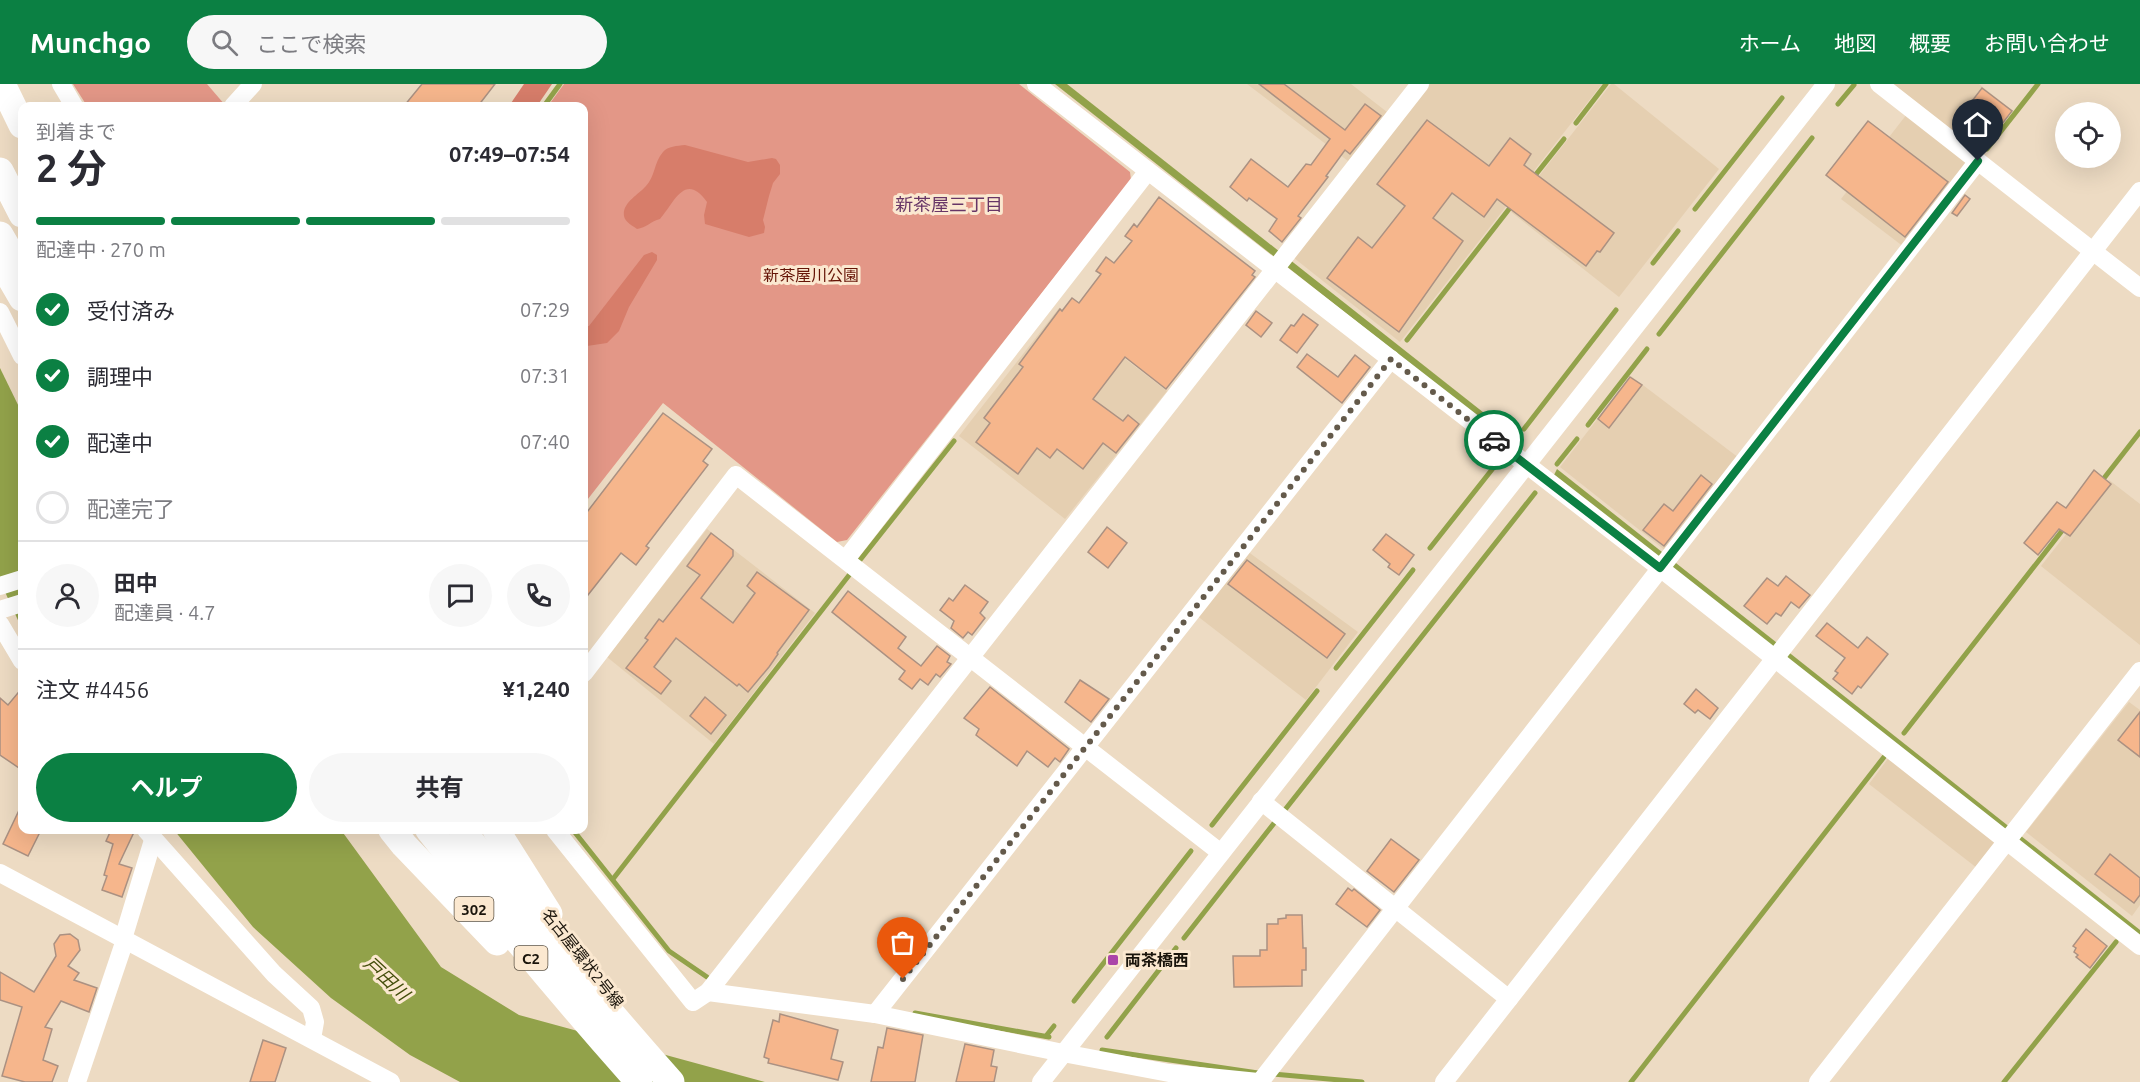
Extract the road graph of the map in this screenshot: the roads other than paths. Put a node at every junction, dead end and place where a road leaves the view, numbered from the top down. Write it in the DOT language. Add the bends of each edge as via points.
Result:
graph roads {
  1 [pos="2,84"];
  2 [pos="18,84"];
  3 [pos="61,84"];
  4 [pos="252,84"];
  5 [pos="1036,84"];
  6 [pos="1420,84"];
  7 [pos="1826,84"];
  8 [pos="1879,84"];
  9 [pos="29,102"];
  10 [pos="72,102"];
  11 [pos="236,102"];
  12 [pos="0,104"];
  13 [pos="18,117"];
  14 [pos="18,137"];
  15 [pos="1978,161"];
  16 [pos="0,171"];
  17 [pos="1148,171"];
  18 [pos="2140,191"];
  19 [pos="18,206"];
  20 [pos="0,235"];
  21 [pos="2093,252"];
  22 [pos="0,260"];
  23 [pos="1280,262"];
  24 [pos="18,267"];
  25 [pos="2140,288"];
  26 [pos="18,291"];
  27 [pos="0,312"];
  28 [pos="18,348"];
  29 [pos="1391,359"];
  30 [pos="1525,464"];
  31 [pos="846,559"];
  32 [pos="1664,562"];
  33 [pos="18,580"];
  34 [pos="0,586"];
  35 [pos="18,604"];
  36 [pos="0,610"];
  37 [pos="0,624"];
  38 [pos="1780,653"];
  39 [pos="18,654"];
  40 [pos="970,656"];
  41 [pos="588,668"];
  42 [pos="2140,671"];
  43 [pos="1086,747"];
  44 [pos="1261,801"];
  45 [pos="395,834"];
  46 [pos="416,834"];
  47 [pos="432,834"];
  48 [pos="465,834"];
  49 [pos="485,834"];
  50 [pos="499,834"];
  51 [pos="558,834"];
  52 [pos="150,835"];
  53 [pos="2011,835"];
  54 [pos="1221,853"];
  55 [pos="0,873"];
  56 [pos="1395,908"];
  57 [pos="549,914"];
  58 [pos="124,939"];
  59 [pos="2140,946"];
  60 [pos="511,956"];
  61 [pos="708,992"];
  62 [pos="1509,999"];
  63 [pos="875,1014"];
  64 [pos="312,1039"];
  65 [pos="1063,1053"];
  66 [pos="76,1082"];
  67 [pos="391,1082"];
  68 [pos="621,1082"];
  69 [pos="639,1082"];
  70 [pos="671,1082"];
  71 [pos="689,1082"];
  72 [pos="1041,1082"];
  73 [pos="1259,1082"];
  74 [pos="1444,1082"];
  75 [pos="1818,1082"];
  1 -- 13 [label="highway"];
  2 -- 9 [label="highway"];
  3 -- 10 [label="street"];
  4 -- 11 [label="street"];
  5 -- 17 [label="street"];
  6 -- 23 [label="street"];
  7 -- 30 [label="street"];
  8 -- 15 [label="street"];
  12 -- 14 [label="highway"];
  15 -- 21 [label="street"];
  15 -- 32 [label="street"];
  16 -- 19 [label="highway"];
  17 -- 23 [label="street"];
  17 -- 31 [label="street"];
  18 -- 21 [label="street"];
  20 -- 24 [label="highway"];
  21 -- 25 [label="street"];
  21 -- 38 [label="street"];
  22 -- 26 [label="highway"];
  23 -- 29 [label="street"];
  23 -- 40 [label="street"];
  27 -- 28 [label="street"];
  29 -- 30 [label="street"];
  29 -- 43 [label="street"];
  30 -- 32 [label="street"];
  30 -- 44 [label="street"];
  31 -- 40 [label="street"];
  31 -- 41 [label="street" via="736,475"];
  32 -- 38 [label="street"];
  32 -- 56 [label="street"];
  33 -- 34 [label="street"];
  35 -- 36 [label="street"];
  37 -- 39 [label="street"];
  38 -- 53 [label="street"];
  38 -- 62 [label="street"];
  40 -- 43 [label="street"];
  40 -- 61 [label="street"];
  42 -- 53 [label="street"];
  43 -- 54 [label="street"];
  43 -- 63 [label="street"];
  44 -- 54 [label="street"];
  44 -- 56 [label="street"];
  45 -- 60 [label="highway"];
  46 -- 60 [label="highway, 302"];
  47 -- 69 [label="highway, C2" via="496,916"];
  48 -- 70 [label="highway, C2" via="610,1014"];
  49 -- 57 [label="highway, 名古屋環状2号線"];
  50 -- 57 [label="highway"];
  51 -- 61 [label="street" via="693,1002"];
  52 -- 58 [label="street"];
  52 -- 64 [label="street" via="274,974 311,1008 315,1022"];
  53 -- 59 [label="street"];
  53 -- 75 [label="street"];
  54 -- 65 [label="street"];
  55 -- 58 [label="street"];
  56 -- 62 [label="street"];
  56 -- 73 [label="street"];
  57 -- 71 [label="highway, 名古屋環状2号線" via="595,975"];
  58 -- 64 [label="street"];
  58 -- 66 [label="street"];
  60 -- 68 [label="highway, 302"];
  61 -- 63 [label="street"];
  62 -- 74 [label="street"];
  63 -- 65 [label="street"];
  64 -- 67 [label="street"];
  65 -- 72 [label="street"];
  65 -- 73 [label="street" via="1169,1072"];
}
